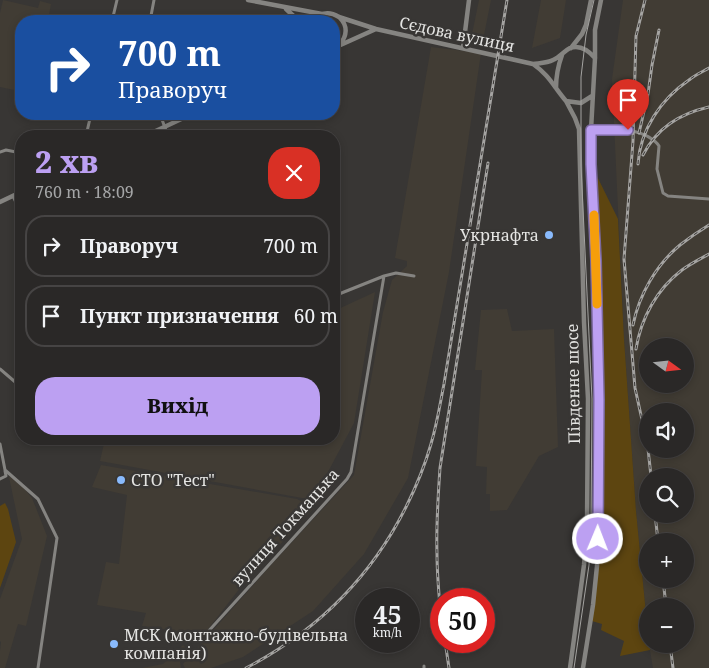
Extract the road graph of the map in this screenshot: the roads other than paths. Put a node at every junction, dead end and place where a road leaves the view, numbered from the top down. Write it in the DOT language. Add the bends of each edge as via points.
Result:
graph roads {
  1 [pos="117,0"];
  2 [pos="154,0"];
  3 [pos="248,0"];
  4 [pos="469,0"];
  5 [pos="591,0"];
  6 [pos="601,0"];
  7 [pos="285,8"];
  8 [pos="322,14"];
  9 [pos="113,15"];
  10 [pos="151,15"];
  11 [pos="293,15"];
  12 [pos="336,15"];
  13 [pos="340,17"];
  14 [pos="340,18"];
  15 [pos="376,29"];
  16 [pos="340,43"];
  17 [pos="340,45"];
  18 [pos="463,48"];
  19 [pos="571,48"];
  20 [pos="562,55"];
  21 [pos="595,58"];
  22 [pos="533,64"];
  23 [pos="556,89"];
  24 [pos="592,96"];
  25 [pos="566,101"];
  26 [pos="162,120"];
  27 [pos="179,120"];
  28 [pos="164,127"];
  29 [pos="157,130"];
  30 [pos="165,130"];
  31 [pos="591,130"];
  32 [pos="0,152"];
  33 [pos="15,152"];
  34 [pos="13,196"];
  35 [pos="709,199"];
  36 [pos="15,200"];
  37 [pos="0,202"];
  38 [pos="384,276"];
  39 [pos="414,276"];
  40 [pos="340,294"];
  41 [pos="0,369"];
  42 [pos="15,383"];
  43 [pos="0,444"];
  44 [pos="5,470"];
  45 [pos="0,479"];
  46 [pos="205,635"];
  47 [pos="38,668"];
  48 [pos="570,668"];
  49 [pos="583,668"];
  1 -- 9 [label="street"];
  2 -- 10 [label="street"];
  3 -- 7 [label="main road"];
  4 -- 18 [label="main road"];
  5 -- 19 [label="main road" via="586,25"];
  6 -- 21 [label="main road" via="595,30"];
  7 -- 8 [label="main road"];
  7 -- 11 [label="main road"];
  8 -- 12 [label="main road, Сєдова вулиця"];
  13 -- 15 [label="main road, Сєдова вулиця"];
  14 -- 16 [label="main road" via="346,33"];
  15 -- 17 [label="main road, Сєдова вулиця"];
  15 -- 18 [label="main road, Сєдова вулиця"];
  18 -- 22 [label="main road, Сєдова вулиця"];
  19 -- 20 [label="main road"];
  19 -- 21 [label="main road" via="588,50"];
  20 -- 22 [label="main road, Сєдова вулиця"];
  20 -- 23 [label="main road"];
  21 -- 24 [label="main road"];
  22 -- 23 [label="main road, Сєдова вулиця"];
  23 -- 25 [label="main road"];
  24 -- 25 [label="main road" via="581,103"];
  24 -- 31 [label="main road, Південне шосе"];
  25 -- 48 [label="main road, Південне шосе" via="578,129 588,399 586,533"];
  26 -- 28 [label="street"];
  27 -- 28 [label="main road"];
  28 -- 29 [label="main road"];
  28 -- 30 [label="street"];
  31 -- 35 [label="street" via="628,130 653,139 659,146 657,169 663,193"];
  31 -- 49 [label="main road, Південне шосе" via="599,400 599,525 594,595"];
  32 -- 33 [label="street"];
  34 -- 36 [label="street"];
  34 -- 37 [label="main road"];
  38 -- 39 [label="street" via="396,273"];
  38 -- 40 [label="street"];
  38 -- 46 [label="street, вулиця Токмацька" via="351,472"];
  41 -- 42 [label="street"];
  43 -- 44 [label="street"];
  44 -- 45 [label="street" via="6,476"];
  44 -- 47 [label="street" via="38,499 57,538"];
}
